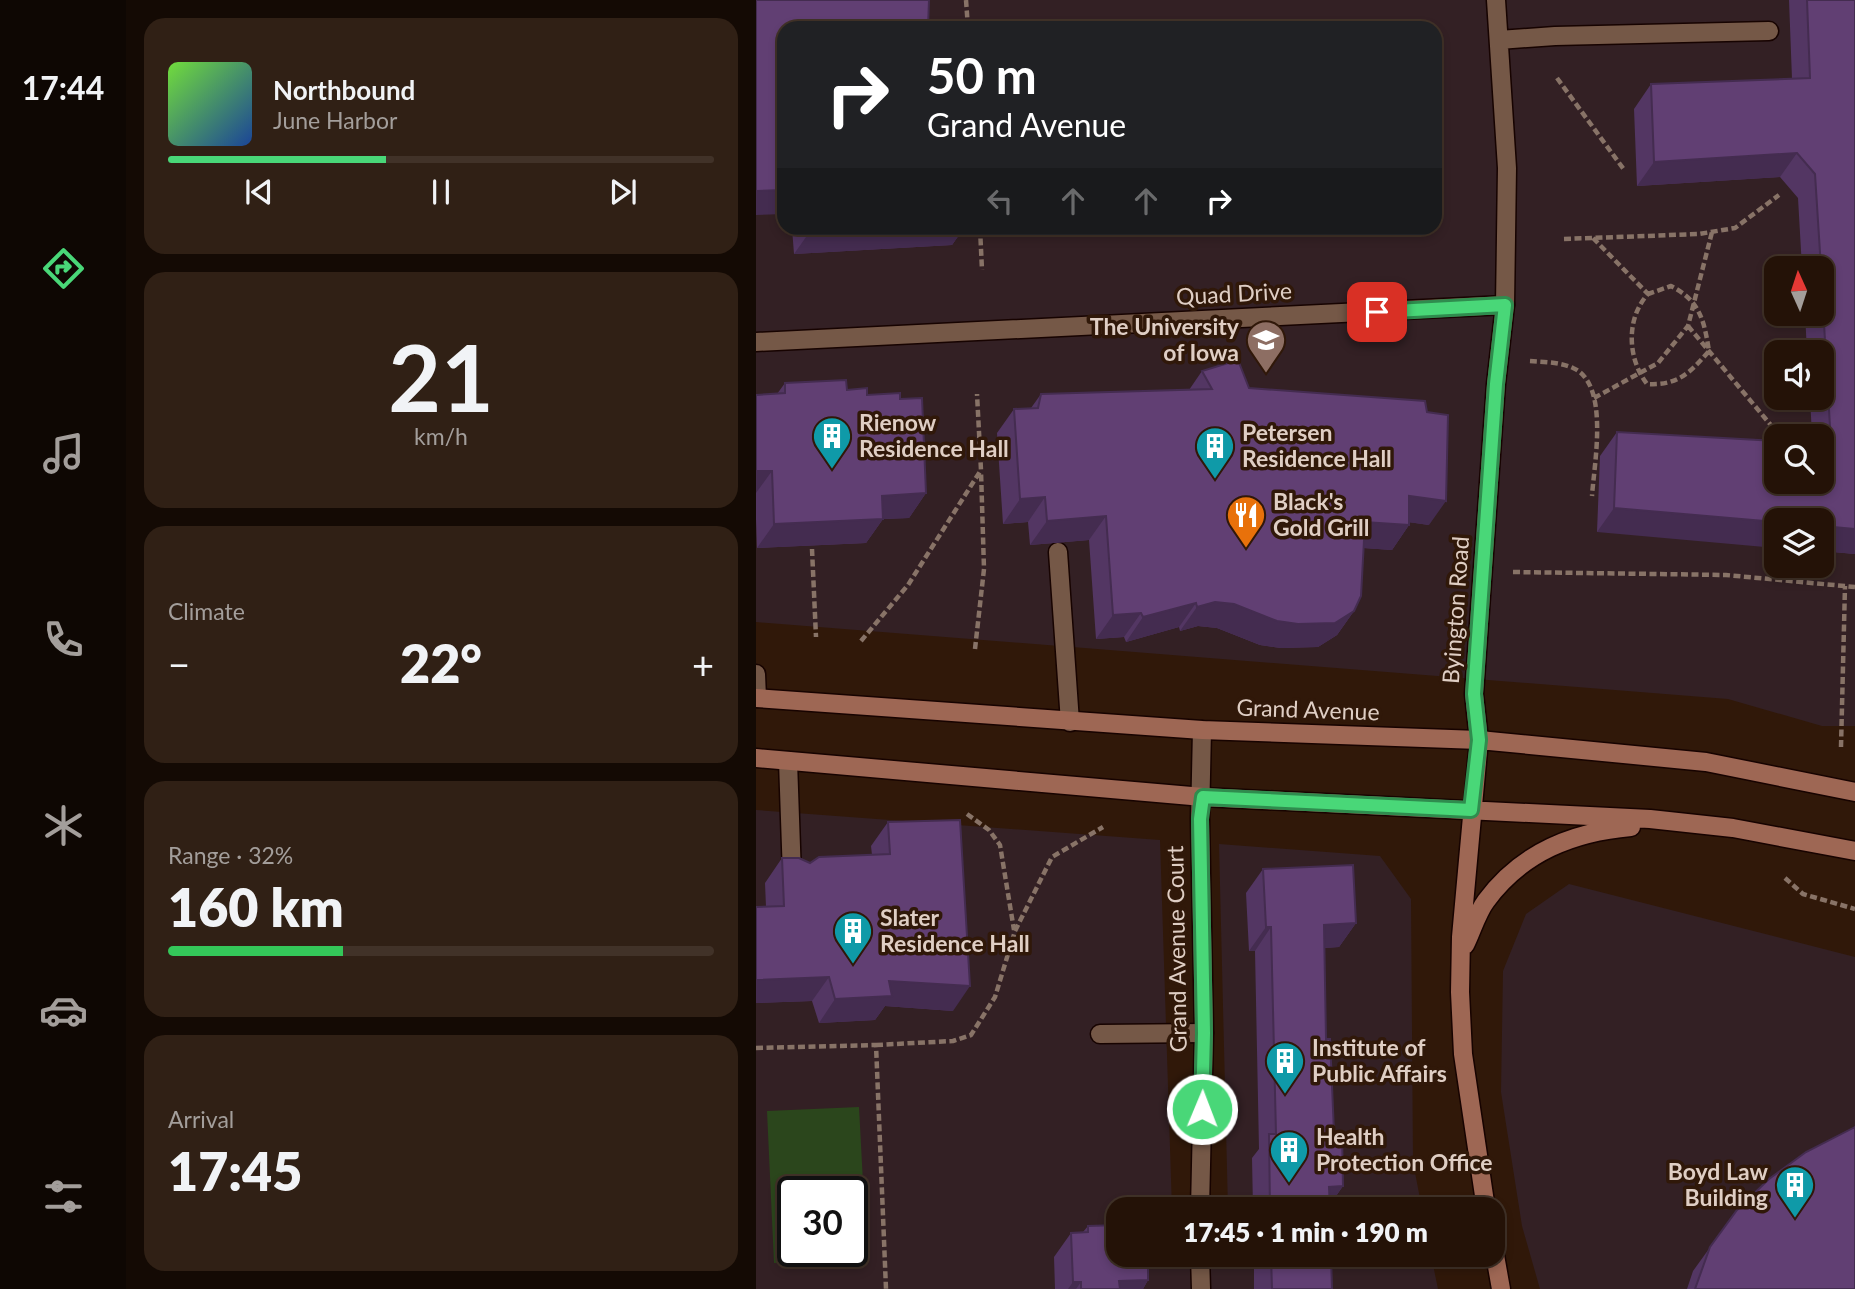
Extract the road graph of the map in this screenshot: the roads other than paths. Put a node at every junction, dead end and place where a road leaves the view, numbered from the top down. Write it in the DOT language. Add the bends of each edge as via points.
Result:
graph roads {
  1 [pos="1496,0"];
  2 [pos="1769,31"];
  3 [pos="1499,40"];
  4 [pos="1505,305"];
  5 [pos="756,342"];
  6 [pos="1058,552"];
  7 [pos="756,674"];
  8 [pos="756,698"];
  9 [pos="1070,722"];
  10 [pos="1202,730"];
  11 [pos="1479,740"];
  12 [pos="756,758"];
  13 [pos="788,761"];
  14 [pos="1855,792"];
  15 [pos="1203,797"];
  16 [pos="1471,810"];
  17 [pos="1684,823"];
  18 [pos="1855,851"];
  19 [pos="792,876"];
  20 [pos="1460,957"];
  21 [pos="1204,1033"];
  22 [pos="1100,1034"];
  23 [pos="1200,1197"];
  24 [pos="1484,1197"];
  25 [pos="1200,1267"];
  26 [pos="1497,1267"];
  27 [pos="1201,1289"];
  28 [pos="1501,1289"];
  1 -- 3 [label="street, Byington Road"];
  2 -- 3 [label="street"];
  3 -- 4 [label="street, Byington Road" via="1507,168"];
  4 -- 5 [label="street, Quad Drive"];
  4 -- 11 [label="street, Byington Road" via="1474,694"];
  6 -- 9 [label="street"];
  7 -- 8 [label="street"];
  8 -- 9 [label="main road, Grand Avenue"];
  9 -- 10 [label="main road, Grand Avenue"];
  10 -- 11 [label="main road, Grand Avenue"];
  10 -- 15 [label="street, Grand Avenue Court"];
  11 -- 14 [label="main road, Grand Avenue" via="1706,762"];
  11 -- 16 [label="main road, Byington Road"];
  12 -- 13 [label="main road"];
  13 -- 15 [label="main road"];
  13 -- 19 [label="street"];
  15 -- 16 [label="main road"];
  15 -- 21 [label="street, Grand Avenue Court"];
  16 -- 17 [label="main road"];
  16 -- 20 [label="main road, Byington Road"];
  17 -- 18 [label="main road"];
  17 -- 20 [label="main road" via="1600,830 1565,839 1527,861 1485,901"];
  20 -- 24 [label="main road, Byington Road" via="1463,1054"];
  21 -- 22 [label="street"];
  21 -- 23 [label="street, Grand Avenue Court"];
  25 -- 27 [label="street"];
  26 -- 28 [label="main road"];
}
